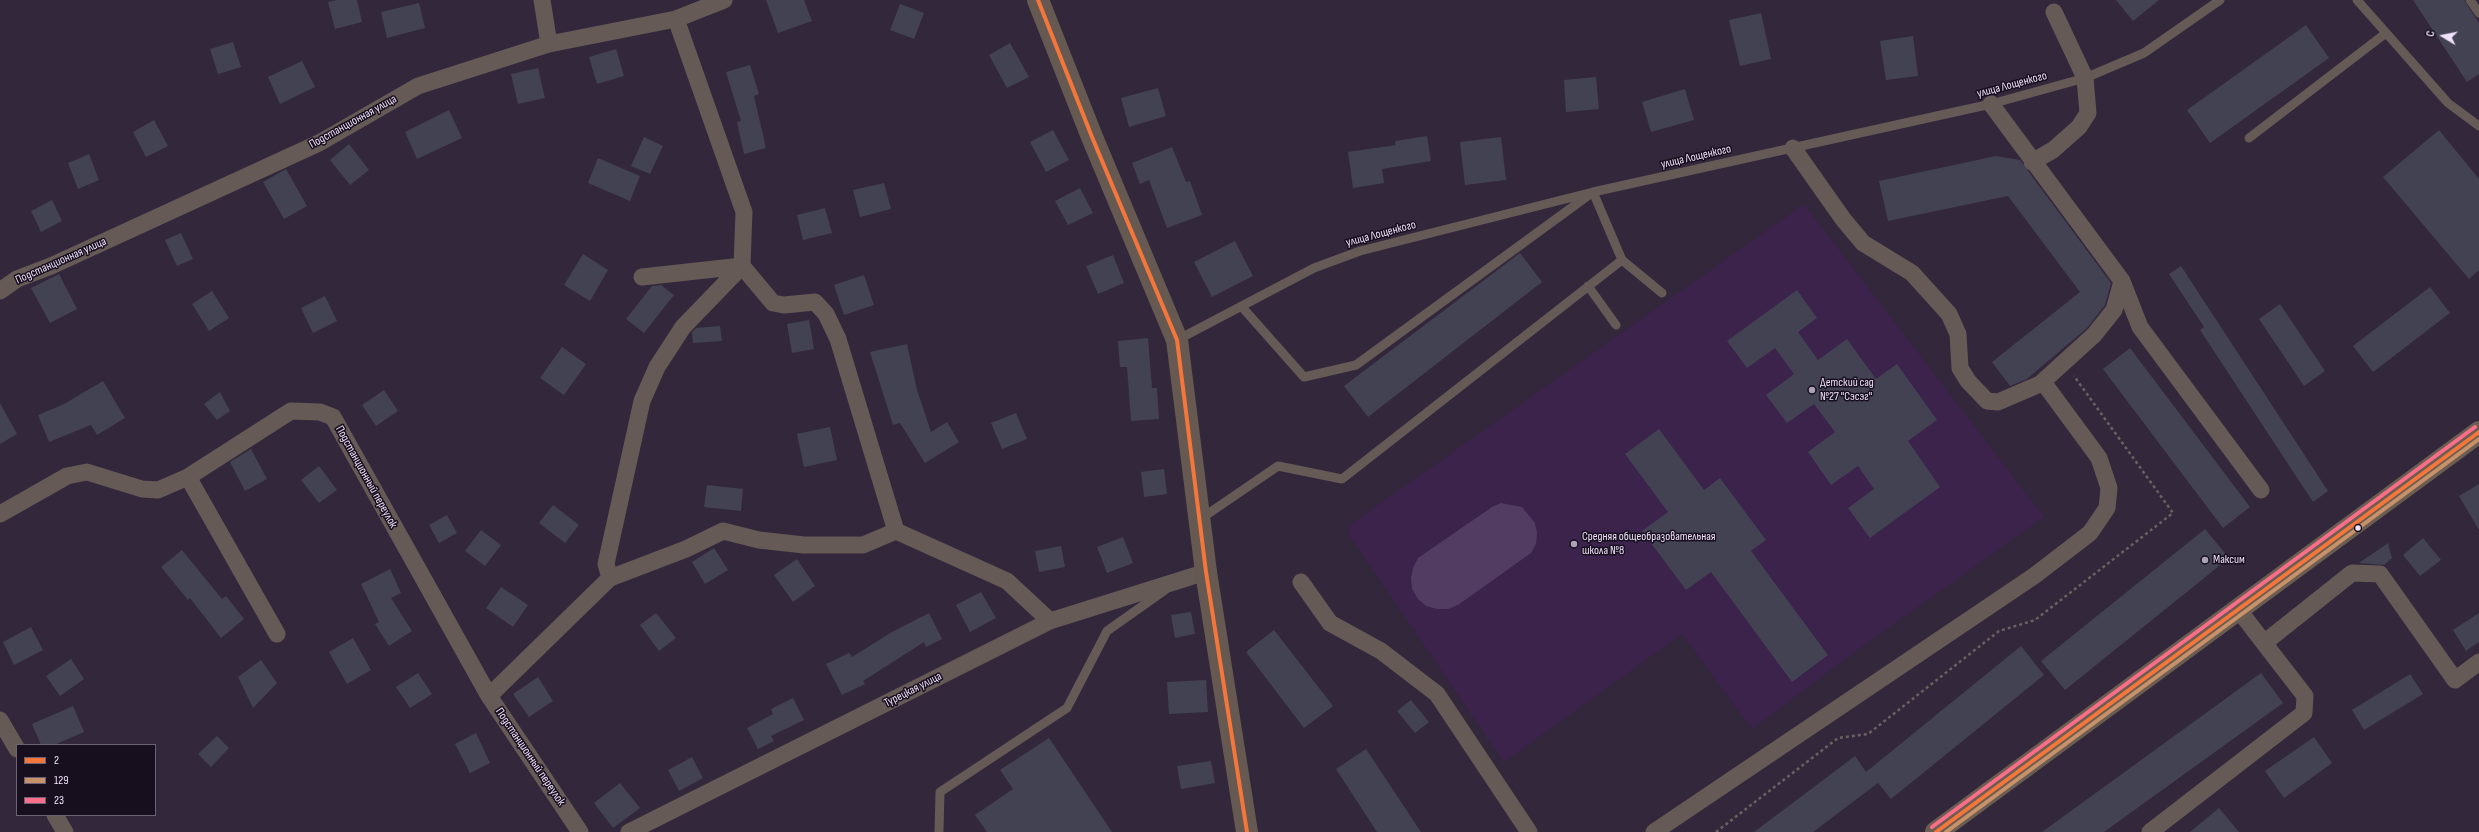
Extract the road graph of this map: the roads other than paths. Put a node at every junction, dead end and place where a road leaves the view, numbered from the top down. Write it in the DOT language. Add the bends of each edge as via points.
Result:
graph roads {
  1 [pos="542,0"];
  2 [pos="724,0"];
  3 [pos="1038,0"];
  4 [pos="2220,0"];
  5 [pos="2357,0"];
  6 [pos="2470,0"];
  7 [pos="2054,12"];
  8 [pos="2479,13"];
  9 [pos="676,19"];
  10 [pos="2386,33"];
  11 [pos="549,44"];
  12 [pos="2085,78"];
  13 [pos="1991,104"];
  14 [pos="2479,126"];
  15 [pos="2248,138"];
  16 [pos="1793,148"];
  17 [pos="2032,162"];
  18 [pos="1592,192"];
  19 [pos="1622,260"];
  20 [pos="742,266"];
  21 [pos="642,277"];
  22 [pos="2122,281"];
  23 [pos="1588,286"];
  24 [pos="0,291"];
  25 [pos="1662,293"];
  26 [pos="1242,307"];
  27 [pos="1616,325"];
  28 [pos="1177,340"];
  29 [pos="2043,382"];
  30 [pos="2479,432"];
  31 [pos="188,477"];
  32 [pos="2261,490"];
  33 [pos="0,514"];
  34 [pos="1199,520"];
  35 [pos="896,531"];
  36 [pos="1206,572"];
  37 [pos="610,578"];
  38 [pos="1177,582"];
  39 [pos="1301,582"];
  40 [pos="2238,609"];
  41 [pos="1050,621"];
  42 [pos="277,634"];
  43 [pos="2264,643"];
  44 [pos="2479,662"];
  45 [pos="489,696"];
  46 [pos="0,720"];
  47 [pos="16,747"];
  48 [pos="56,816"];
  49 [pos="65,832"];
  50 [pos="580,832"];
  51 [pos="629,832"];
  52 [pos="939,832"];
  53 [pos="1248,832"];
  54 [pos="1529,832"];
  55 [pos="1654,832"];
  56 [pos="1936,832"];
  57 [pos="2150,832"];
  1 -- 11 [label="street"];
  2 -- 9 [label="street, Подстанционная улица"];
  3 -- 28 [label="street"];
  4 -- 12 [label="lane, улица Лощенкого" via="2144,53"];
  5 -- 10 [label="lane"];
  6 -- 8 [label="lane"];
  7 -- 12 [label="street"];
  9 -- 11 [label="street, Подстанционная улица"];
  9 -- 20 [label="street" via="744,212"];
  10 -- 14 [label="lane" via="2448,103"];
  10 -- 15 [label="lane"];
  11 -- 24 [label="street, Подстанционная улица" via="418,86 319,143 51,266 17,279"];
  12 -- 13 [label="lane, улица Лощенкого"];
  12 -- 17 [label="street" via="2088,113 2079,126 2053,150"];
  13 -- 16 [label="lane, улица Лощенкого"];
  13 -- 17 [label="street"];
  16 -- 18 [label="lane, улица Лощенкого"];
  16 -- 29 [label="street" via="1863,243 1912,272 1949,314 1958,334 1960,368 1979,395 1987,401 1998,402"];
  17 -- 22 [label="street"];
  18 -- 19 [label="lane"];
  18 -- 26 [label="lane, улица Лощенкого" via="1360,251 1314,268"];
  18 -- 26 [label="lane" via="1356,365 1304,376"];
  19 -- 23 [label="lane"];
  19 -- 25 [label="lane"];
  20 -- 21 [label="street"];
  20 -- 35 [label="street" via="773,303 784,305 815,302 826,314 838,338"];
  20 -- 37 [label="street" via="683,327 657,367 642,401 606,564"];
  22 -- 29 [label="street" via="2114,310 2094,335"];
  22 -- 32 [label="street" via="2140,327"];
  23 -- 27 [label="lane"];
  23 -- 34 [label="lane" via="1342,479 1278,466"];
  26 -- 28 [label="lane, улица Лощенкого"];
  28 -- 34 [label="street"];
  29 -- 55 [label="street" via="2099,458 2109,488 2107,508 2090,533 2034,576"];
  30 -- 40 [label="main road"];
  31 -- 33 [label="street, Подстанционный переулок" via="158,490 142,490 87,472 80,473 67,476"];
  31 -- 42 [label="street"];
  31 -- 45 [label="street, Подстанционный переулок" via="291,412 320,412 333,417"];
  34 -- 36 [label="street"];
  35 -- 37 [label="street" via="863,545 811,546 759,540 723,531 686,549"];
  35 -- 41 [label="street" via="1007,581"];
  36 -- 38 [label="street, Турецкая улица"];
  36 -- 53 [label="street"];
  37 -- 45 [label="street"];
  38 -- 41 [label="street, Турецкая улица"];
  38 -- 52 [label="lane" via="1107,631 1067,708 940,792"];
  39 -- 54 [label="street" via="1330,622 1381,651 1437,694"];
  40 -- 43 [label="street"];
  40 -- 56 [label="main road"];
  41 -- 51 [label="street, Турецкая улица"];
  43 -- 44 [label="street" via="2352,573 2380,574 2455,680"];
  43 -- 57 [label="street" via="2305,696 2304,713"];
  45 -- 50 [label="street, Подстанционный переулок"];
  46 -- 47 [label="street"];
  48 -- 49 [label="street"];
}
